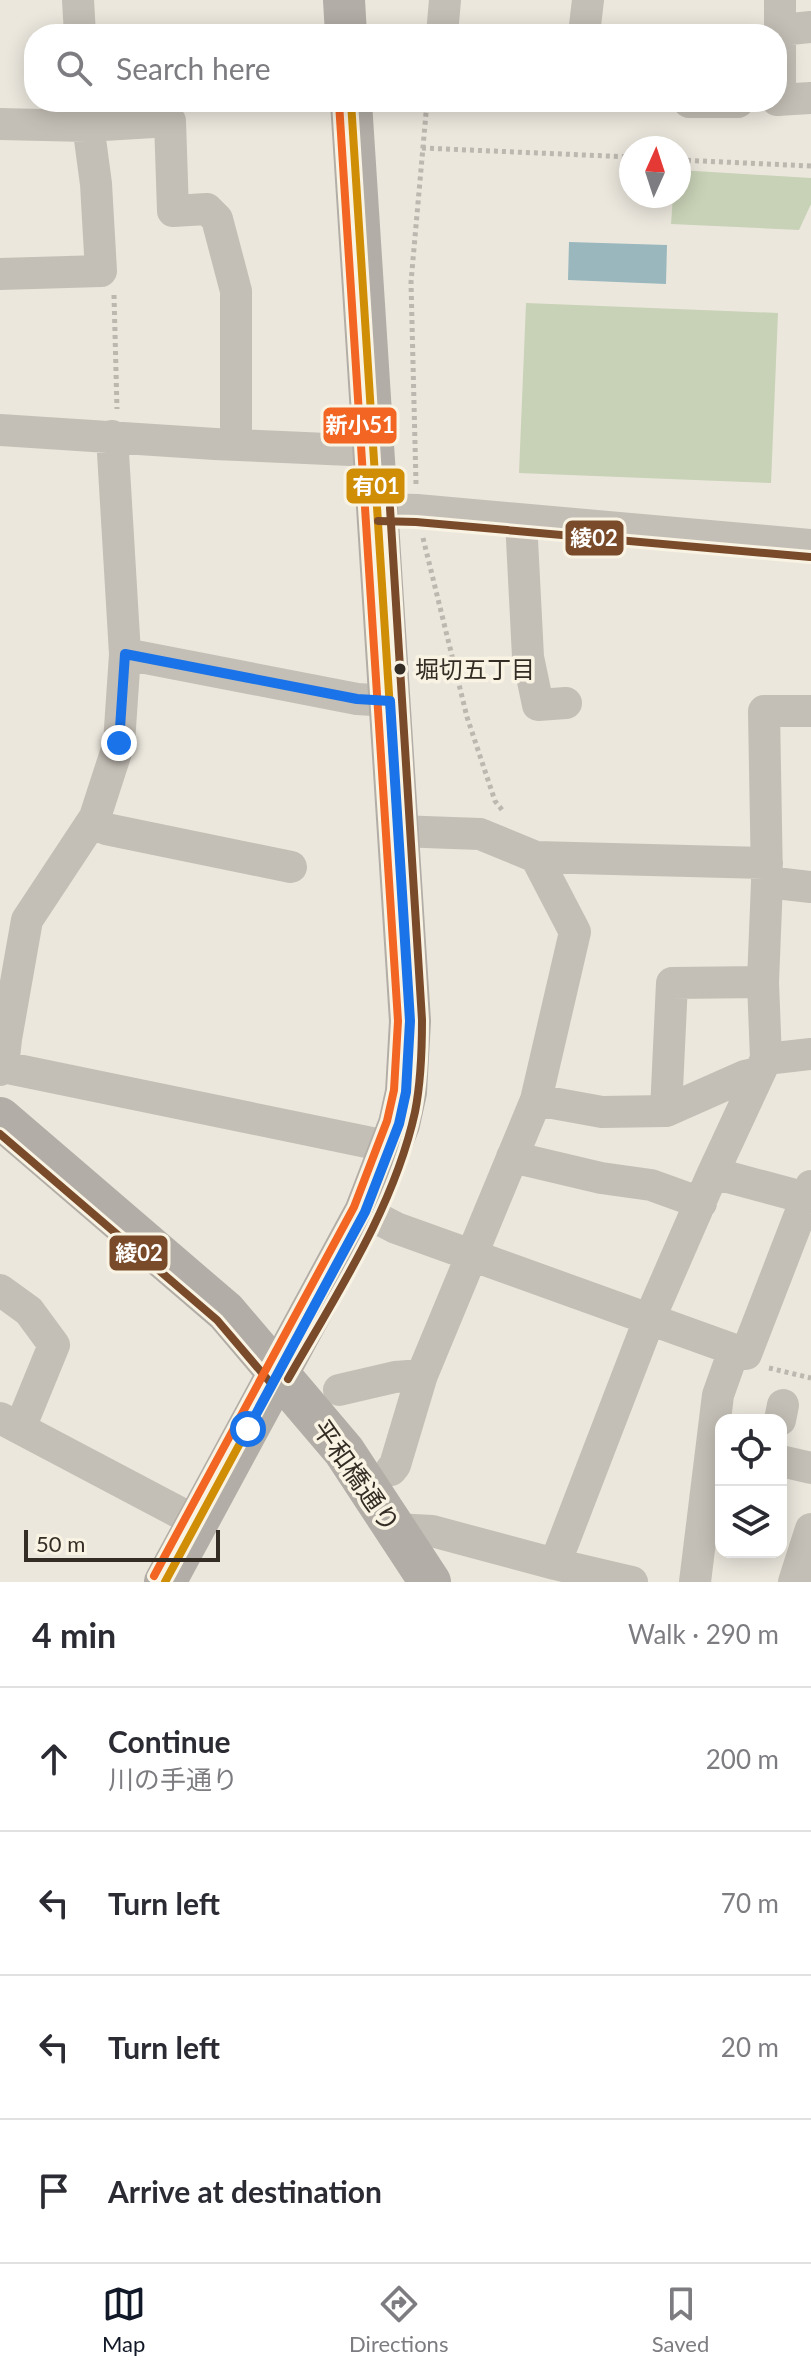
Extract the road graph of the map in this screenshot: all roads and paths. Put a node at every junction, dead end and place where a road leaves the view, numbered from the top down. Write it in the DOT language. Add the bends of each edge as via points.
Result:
graph roads {
  1 [pos="78,0"];
  2 [pos="344,0"];
  3 [pos="445,0"];
  4 [pos="588,0"];
  5 [pos="791,19"];
  6 [pos="79,24"];
  7 [pos="345,24"];
  8 [pos="443,24"];
  9 [pos="585,24"];
  10 [pos="789,99"];
  11 [pos="352,112"];
  12 [pos="426,112"];
  13 [pos="86,114"];
  14 [pos="0,124"];
  15 [pos="422,148"];
  16 [pos="619,156"];
  17 [pos="691,161"];
  18 [pos="811,166"];
  19 [pos="101,271"];
  20 [pos="0,274"];
  21 [pos="0,430"];
  22 [pos="114,437"];
  23 [pos="236,445"];
  24 [pos="373,451"];
  25 [pos="397,510"];
  26 [pos="521,520"];
  27 [pos="811,545"];
  28 [pos="125,654"];
  29 [pos="390,701"];
  30 [pos="566,703"];
  31 [pos="811,711"];
  32 [pos="504,812"];
  33 [pos="92,822"];
  34 [pos="398,831"];
  35 [pos="536,857"];
  36 [pos="291,867"];
  37 [pos="767,872"];
  38 [pos="811,887"];
  39 [pos="763,982"];
  40 [pos="811,1054"];
  41 [pos="763,1066"];
  42 [pos="2,1068"];
  43 [pos="536,1100"];
  44 [pos="666,1111"];
  45 [pos="0,1118"];
  46 [pos="391,1147"];
  47 [pos="0,1155"];
  48 [pos="512,1157"];
  49 [pos="707,1188"];
  50 [pos="809,1192"];
  51 [pos="365,1212"];
  52 [pos="471,1255"];
  53 [pos="0,1290"];
  54 [pos="649,1320"];
  55 [pos="740,1352"];
  56 [pos="278,1373"];
  57 [pos="422,1375"];
  58 [pos="811,1378"];
  59 [pos="339,1390"];
  60 [pos="718,1414"];
  61 [pos="10,1423"];
  62 [pos="715,1458"];
  63 [pos="787,1462"];
  64 [pos="811,1468"];
  65 [pos="391,1470"];
  66 [pos="197,1522"];
  67 [pos="395,1529"];
  68 [pos="811,1529"];
  69 [pos="555,1564"];
  70 [pos="165,1582"];
  71 [pos="430,1582"];
  72 [pos="632,1582"];
  73 [pos="695,1582"];
  74 [pos="794,1582"];
  1 -- 6 [label="street"];
  2 -- 7 [label="main road"];
  3 -- 8 [label="street"];
  4 -- 9 [label="street"];
  5 -- 10 [label="street"];
  11 -- 24 [label="main road"];
  12 -- 15 [label="path"];
  13 -- 14 [label="street"];
  13 -- 19 [label="street"];
  13 -- 23 [label="street" via="170,121 173,211 207,209 217,219 236,291"];
  15 -- 16 [label="path"];
  15 -- 25 [label="path"];
  17 -- 18 [label="path"];
  19 -- 20 [label="street"];
  19 -- 22 [label="path" via="114,271"];
  21 -- 22 [label="street"];
  22 -- 23 [label="street"];
  22 -- 28 [label="street"];
  23 -- 24 [label="street"];
  24 -- 25 [label="main road"];
  25 -- 26 [label="street"];
  25 -- 29 [label="main road"];
  25 -- 32 [label="path" via="495,801"];
  26 -- 27 [label="street"];
  26 -- 30 [label="street" via="528,657 538,705"];
  28 -- 29 [label="street"];
  28 -- 33 [label="street" via="119,743"];
  29 -- 34 [label="main road"];
  31 -- 37 [label="street" via="764,711"];
  33 -- 36 [label="street"];
  33 -- 42 [label="street" via="27,920"];
  34 -- 35 [label="street" via="480,834"];
  34 -- 46 [label="main road" via="410,1058"];
  35 -- 37 [label="street"];
  35 -- 43 [label="street" via="575,932"];
  37 -- 38 [label="street"];
  37 -- 39 [label="street"];
  39 -- 41 [label="street"];
  39 -- 44 [label="street" via="672,983"];
  40 -- 41 [label="street"];
  41 -- 44 [label="street"];
  41 -- 49 [label="street"];
  42 -- 46 [label="street"];
  43 -- 44 [label="street" via="602,1112"];
  43 -- 48 [label="street"];
  45 -- 56 [label="main road, 平和橋通り" via="226,1312"];
  46 -- 51 [label="main road"];
  47 -- 56 [label="main road, 平和橋通り" via="212,1330"];
  48 -- 49 [label="street" via="601,1178"];
  48 -- 52 [label="street"];
  49 -- 50 [label="street"];
  49 -- 54 [label="street"];
  50 -- 55 [label="street"];
  51 -- 52 [label="street"];
  51 -- 56 [label="main road"];
  52 -- 54 [label="street"];
  52 -- 57 [label="street"];
  53 -- 61 [label="street" via="29,1311 64,1351"];
  54 -- 55 [label="street"];
  54 -- 69 [label="street"];
  55 -- 58 [label="path" via="750,1363"];
  55 -- 60 [label="street" via="718,1395"];
  56 -- 66 [label="main road"];
  56 -- 67 [label="main road, 平和橋通り" via="344,1451"];
  57 -- 59 [label="street"];
  57 -- 65 [label="street"];
  61 -- 66 [label="street"];
  62 -- 73 [label="street"];
  63 -- 64 [label="street"];
  66 -- 70 [label="main road"];
  67 -- 69 [label="street" via="432,1531"];
  67 -- 71 [label="main road, 平和橋通り"];
  68 -- 74 [label="street"];
  69 -- 72 [label="street"];
}
